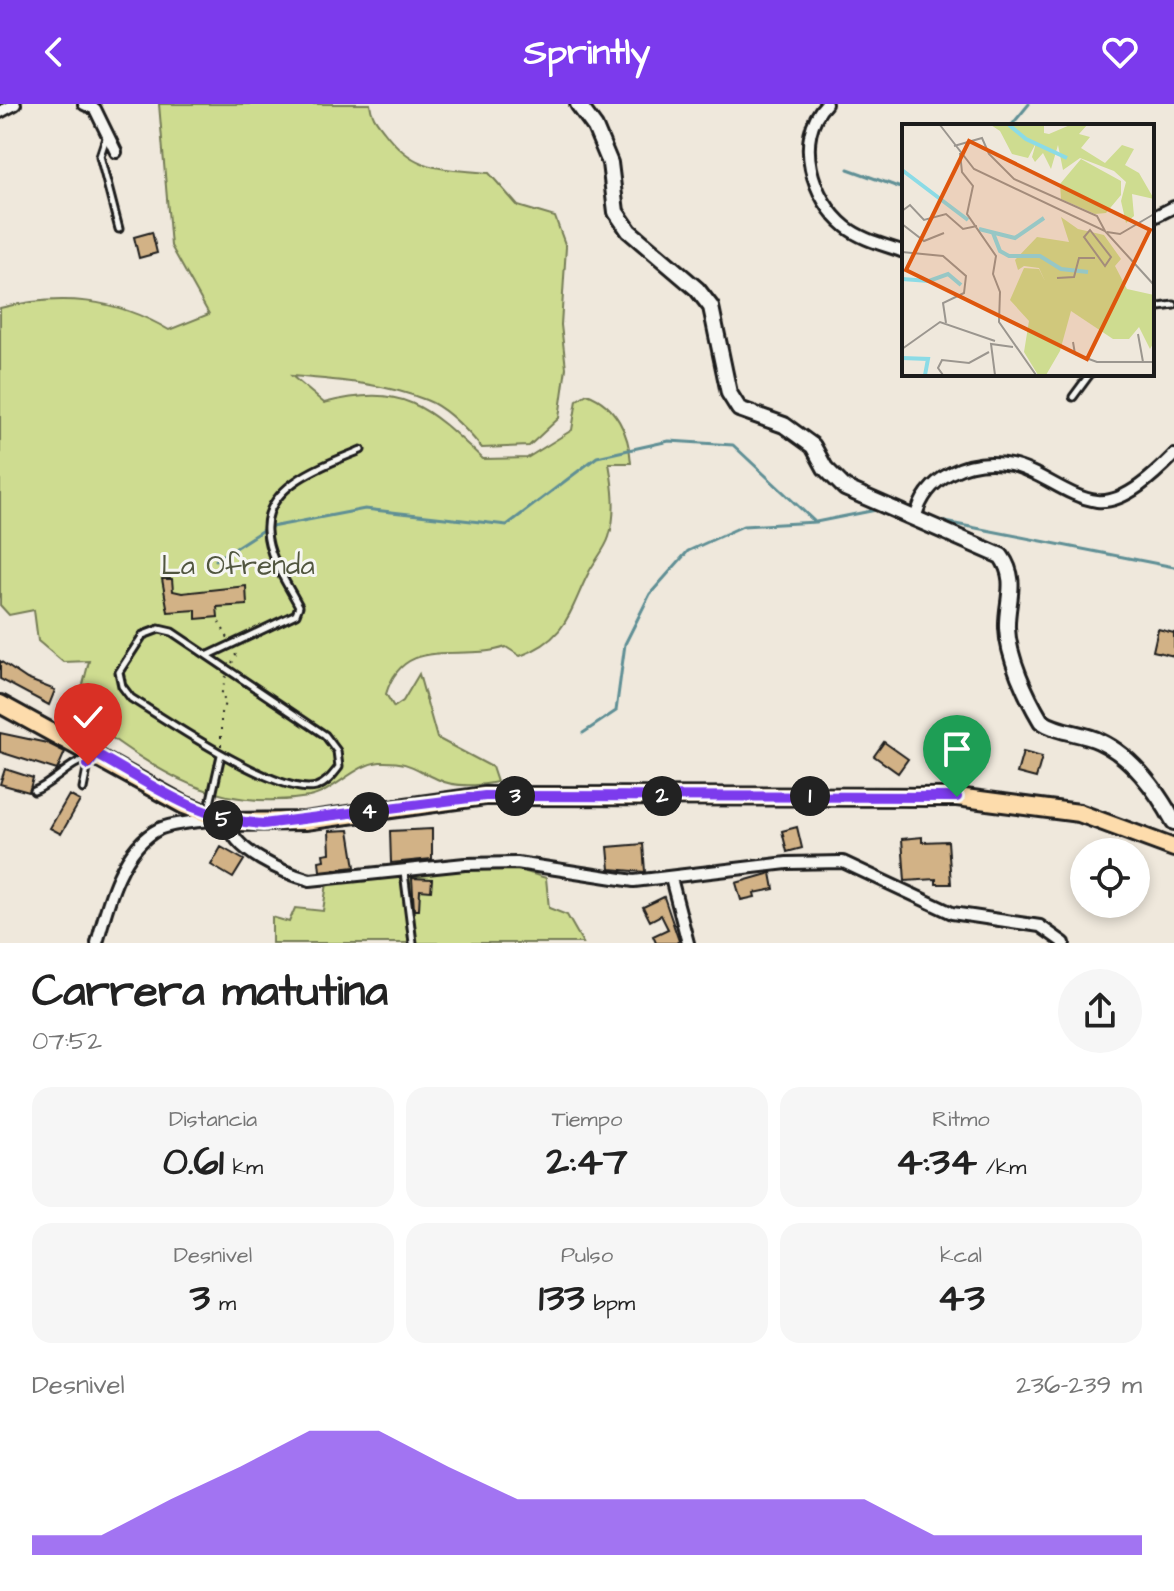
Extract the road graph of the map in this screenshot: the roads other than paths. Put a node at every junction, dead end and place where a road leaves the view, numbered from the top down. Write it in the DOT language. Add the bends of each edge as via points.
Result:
graph roads {
  1 [pos="15,104"];
  2 [pos="84,104"];
  3 [pos="578,104"];
  4 [pos="826,104"];
  5 [pos="0,112"];
  6 [pos="107,134"];
  7 [pos="116,152"];
  8 [pos="1174,207"];
  9 [pos="1154,217"];
  10 [pos="119,229"];
  11 [pos="902,251"];
  12 [pos="1174,305"];
  13 [pos="1154,308"];
  14 [pos="1089,376"];
  15 [pos="1073,397"];
  16 [pos="361,450"];
  17 [pos="1174,455"];
  18 [pos="915,520"];
  19 [pos="208,655"];
  20 [pos="0,704"];
  21 [pos="221,755"];
  22 [pos="93,757"];
  23 [pos="83,789"];
  24 [pos="34,791"];
  25 [pos="218,818"];
  26 [pos="1174,822"];
  27 [pos="1174,848"];
  28 [pos="404,871"];
  29 [pos="671,878"];
  30 [pos="97,943"];
  31 [pos="413,943"];
  32 [pos="688,943"];
  33 [pos="1064,943"];
  1 -- 5 [label="street"];
  2 -- 6 [label="street" via="95,109"];
  3 -- 18 [label="street" via="610,163 622,221 711,307 729,393 739,409 784,425 813,446 845,488"];
  4 -- 11 [label="street" via="811,132 808,164 819,190 847,228"];
  6 -- 7 [label="street"];
  6 -- 10 [label="lane" via="100,156"];
  8 -- 9 [label="street"];
  12 -- 13 [label="lane"];
  14 -- 15 [label="lane"];
  16 -- 19 [label="lane" via="309,472 278,498 266,528 272,554 299,606 296,614"];
  17 -- 18 [label="street" via="1127,493 1096,501 1011,465 981,465 934,481"];
  18 -- 26 [label="street" via="1001,556 1013,584 1007,628 1013,654 1041,721 1101,741 1144,779"];
  19 -- 21 [label="lane" via="159,629 143,635 119,672 131,698"];
  19 -- 21 [label="lane" via="325,735 337,751 339,767 313,788 268,777"];
  20 -- 22 [label="main road"];
  21 -- 25 [label="lane"];
  22 -- 23 [label="lane"];
  22 -- 24 [label="lane"];
  22 -- 25 [label="main road"];
  25 -- 27 [label="main road" via="305,821 485,796 957,797 1079,813"];
  25 -- 28 [label="street" via="233,837 290,874 310,880"];
  25 -- 30 [label="street" via="168,826 144,842 119,873"];
  28 -- 29 [label="street" via="517,863 634,881"];
  28 -- 31 [label="lane"];
  29 -- 32 [label="street"];
  29 -- 33 [label="street" via="787,863 843,862 952,913 1040,926"];
}
